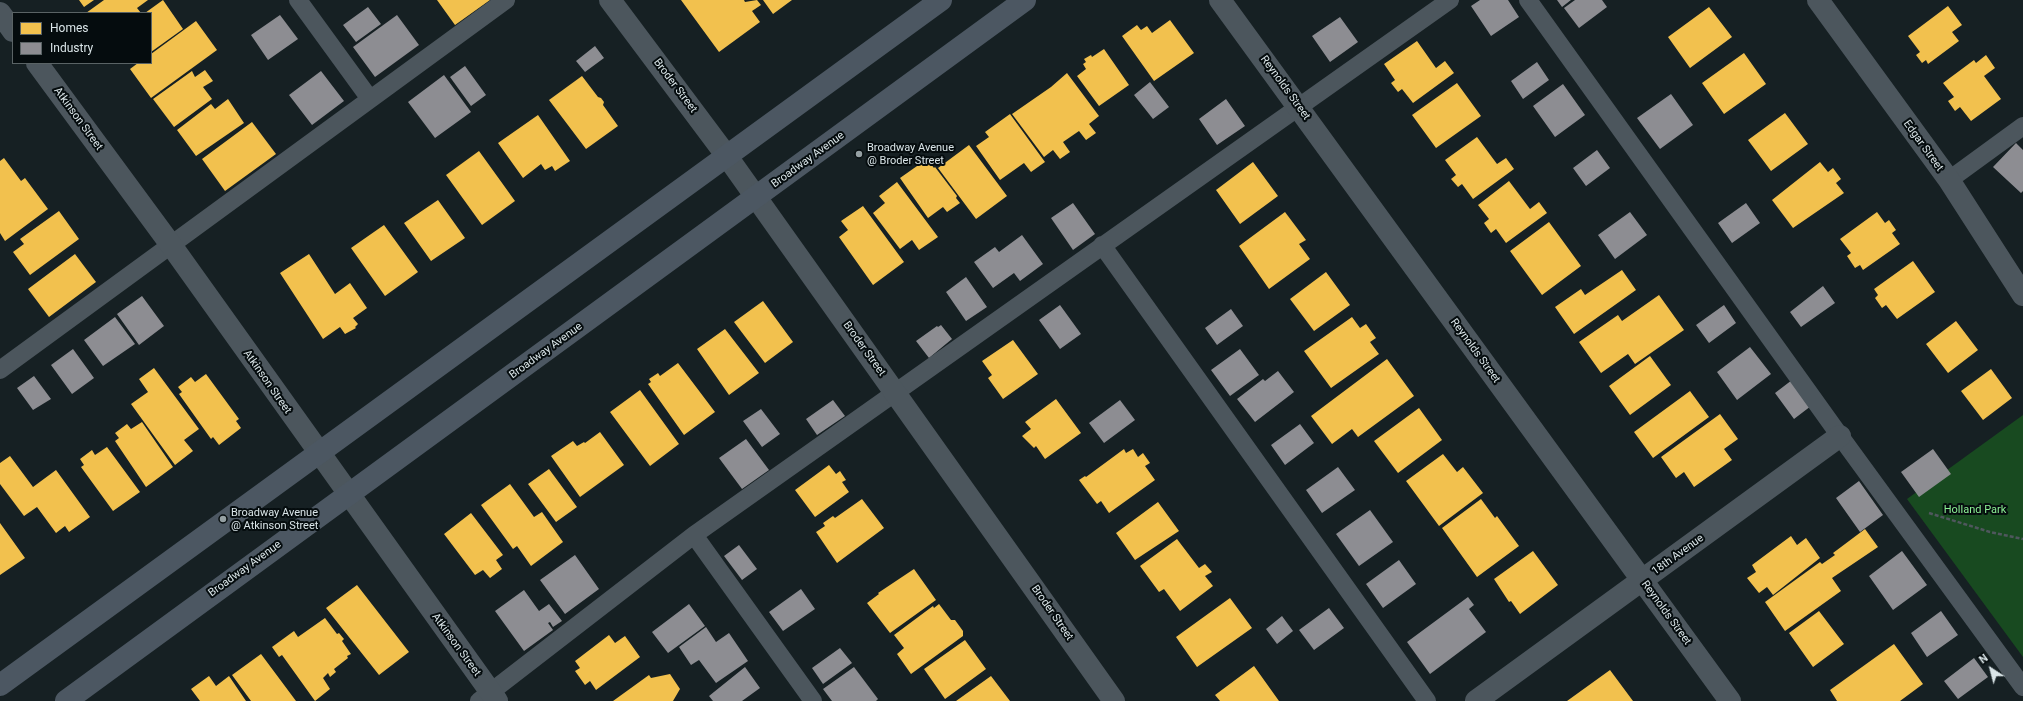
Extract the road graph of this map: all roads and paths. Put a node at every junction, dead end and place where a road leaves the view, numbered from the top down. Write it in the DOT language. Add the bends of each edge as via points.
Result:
graph roads {
  1 [pos="298,0"];
  2 [pos="506,0"];
  3 [pos="610,0"];
  4 [pos="941,0"];
  5 [pos="1026,0"];
  6 [pos="1220,0"];
  7 [pos="1450,0"];
  8 [pos="1528,0"];
  9 [pos="1818,0"];
  10 [pos="0,13"];
  11 [pos="12,29"];
  12 [pos="38,64"];
  13 [pos="370,99"];
  14 [pos="1299,108"];
  15 [pos="2023,126"];
  16 [pos="726,155"];
  17 [pos="1949,180"];
  18 [pos="756,198"];
  19 [pos="170,245"];
  20 [pos="1102,245"];
  21 [pos="2023,295"];
  22 [pos="0,370"];
  23 [pos="895,392"];
  24 [pos="1840,436"];
  25 [pos="318,453"];
  26 [pos="348,494"];
  27 [pos="1923,511"];
  28 [pos="694,535"];
  29 [pos="2023,539"];
  30 [pos="1642,580"];
  31 [pos="0,685"];
  32 [pos="2023,687"];
  33 [pos="489,698"];
  34 [pos="66,701"];
  35 [pos="813,701"];
  36 [pos="1114,701"];
  37 [pos="1427,701"];
  38 [pos="1476,701"];
  39 [pos="1730,701"];
  1 -- 13 [label="lane"];
  2 -- 13 [label="lane"];
  3 -- 16 [label="street, Broder Street"];
  4 -- 16 [label="street"];
  5 -- 18 [label="street, Broadway Avenue"];
  6 -- 14 [label="street, Reynolds Street"];
  7 -- 14 [label="lane"];
  8 -- 24 [label="lane"];
  9 -- 17 [label="street, Edgar Street"];
  10 -- 11 [label="street"];
  12 -- 19 [label="street, Atkinson Street"];
  13 -- 19 [label="lane"];
  14 -- 20 [label="lane"];
  14 -- 30 [label="street, Reynolds Street"];
  15 -- 17 [label="lane"];
  16 -- 18 [label="street, Broder Street"];
  16 -- 25 [label="street"];
  17 -- 21 [label="street, Edgar Street"];
  18 -- 23 [label="street, Broder Street"];
  18 -- 26 [label="street, Broadway Avenue"];
  19 -- 22 [label="lane"];
  19 -- 25 [label="street, Atkinson Street"];
  20 -- 23 [label="lane"];
  20 -- 37 [label="lane"];
  23 -- 28 [label="lane"];
  23 -- 36 [label="street, Broder Street"];
  24 -- 30 [label="street, 18th Avenue"];
  24 -- 32 [label="lane"];
  25 -- 26 [label="street, Atkinson Street"];
  25 -- 31 [label="street"];
  26 -- 33 [label="street, Atkinson Street"];
  26 -- 34 [label="street, Broadway Avenue"];
  27 -- 29 [label="path" via="1990,532"];
  28 -- 33 [label="lane"];
  28 -- 35 [label="lane"];
  30 -- 38 [label="street, 18th Avenue"];
  30 -- 39 [label="street, Reynolds Street"];
}
